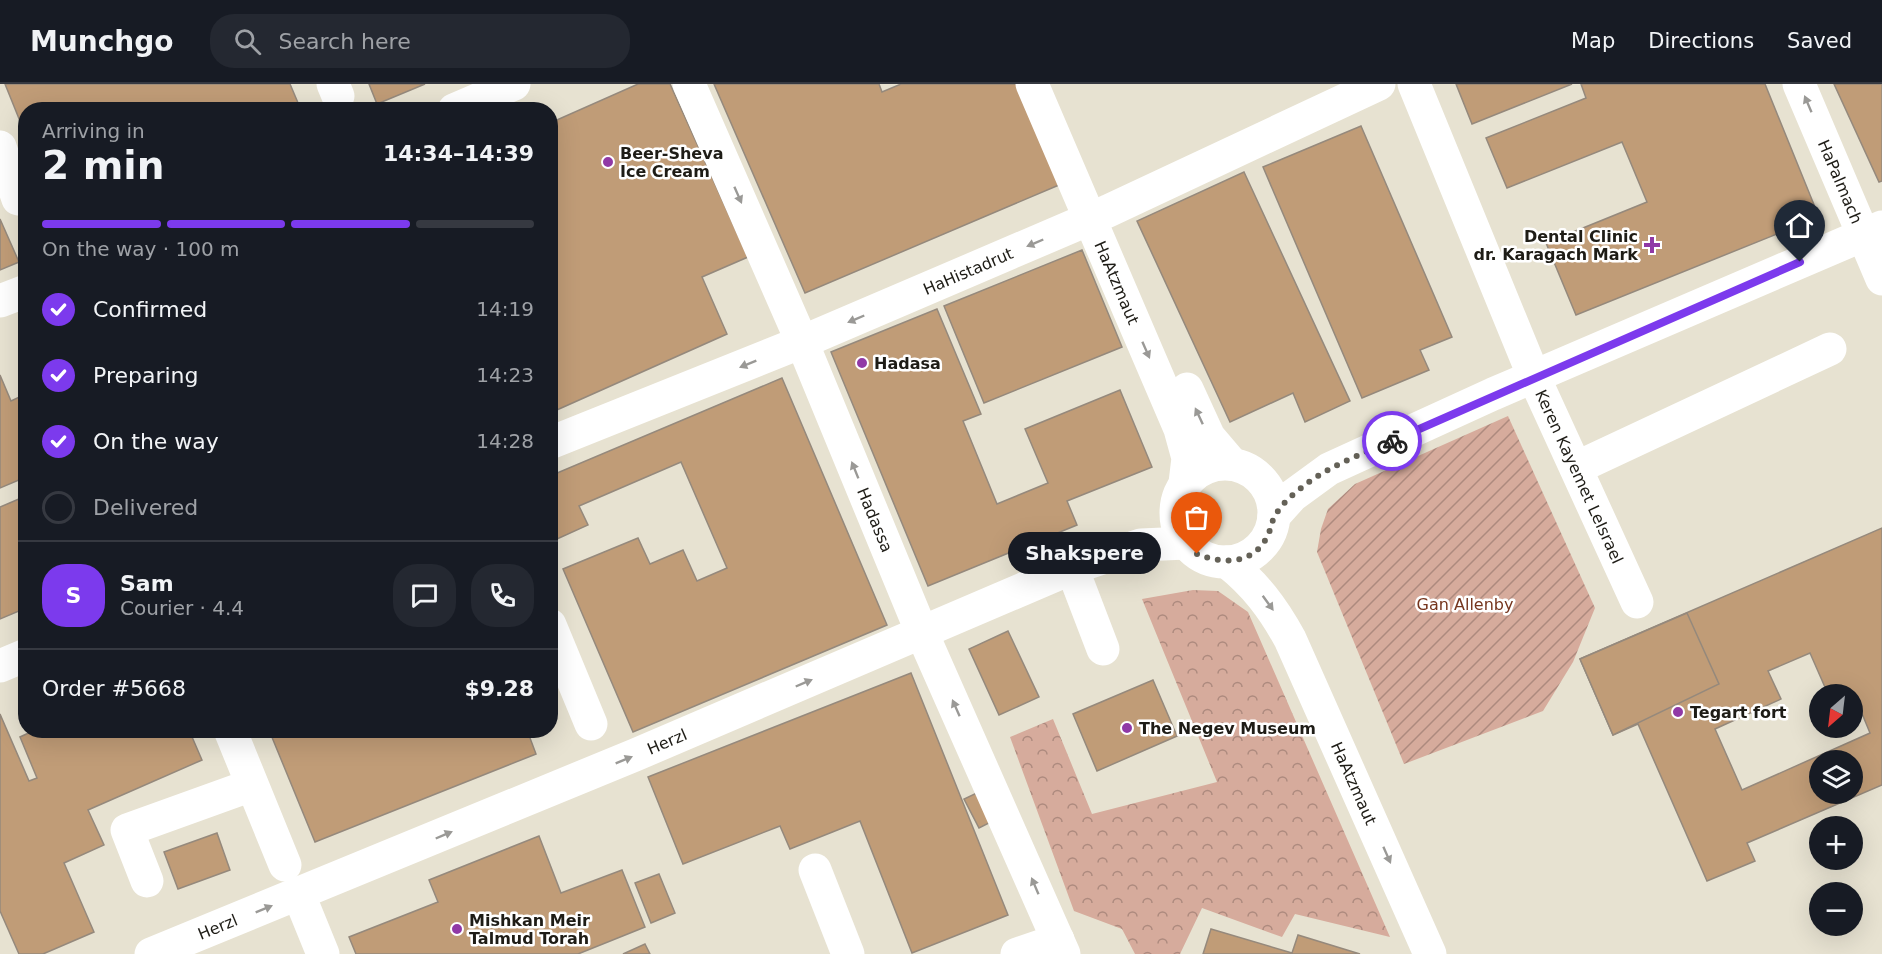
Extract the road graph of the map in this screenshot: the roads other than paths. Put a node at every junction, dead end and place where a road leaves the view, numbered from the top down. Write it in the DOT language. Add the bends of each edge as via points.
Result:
graph roads {
  1 [pos="514,84"];
  2 [pos="689,84"];
  3 [pos="1032,84"];
  4 [pos="1051,84"];
  5 [pos="1379,84"];
  6 [pos="1414,84"];
  7 [pos="1799,84"];
  8 [pos="472,102"];
  9 [pos="0,147"];
  10 [pos="18,199"];
  11 [pos="1099,216"];
  12 [pos="1873,231"];
  13 [pos="1882,279"];
  14 [pos="18,294"];
  15 [pos="0,301"];
  16 [pos="802,342"];
  17 [pos="1830,349"];
  18 [pos="1534,377"];
  19 [pos="558,440"];
  20 [pos="1232,464"];
  21 [pos="1576,468"];
  22 [pos="1185,483"];
  23 [pos="1274,516"];
  24 [pos="1186,543"];
  25 [pos="1227,562"];
  26 [pos="1072,568"];
  27 [pos="1637,602"];
  28 [pos="922,633"];
  29 [pos="558,644"];
  30 [pos="1103,649"];
  31 [pos="18,658"];
  32 [pos="0,666"];
  33 [pos="591,724"];
  34 [pos="233,738"];
  35 [pos="252,785"];
  36 [pos="285,865"];
  37 [pos="814,870"];
  38 [pos="147,880"];
  39 [pos="299,895"];
  40 [pos="1061,947"];
  41 [pos="151,954"];
  42 [pos="323,954"];
  43 [pos="848,954"];
  44 [pos="1017,954"];
  45 [pos="1430,954"];
  1 -- 8 [label="street"];
  2 -- 16 [label="street, Hadassa, one-way"];
  3 -- 11 [label="street, HaAtzmaut"];
  4 -- 11 [label="street, HaAtzmaut"];
  5 -- 11 [label="street, HaHistadrut"];
  6 -- 18 [label="street, Keren Kayemet LeIsrael"];
  12 -- 7 [label="street, HaPalmach, one-way"];
  9 -- 10 [label="street"];
  11 -- 16 [label="street, HaHistadrut, one-way"];
  20 -- 11 [label="street, HaAtzmaut, one-way" via="1209,437"];
  11 -- 22 [label="street, HaAtzmaut, one-way" via="1180,429 1188,458"];
  12 -- 13 [label="street, HaPalmach"];
  12 -- 18 [label="street"];
  14 -- 15 [label="street"];
  16 -- 19 [label="street, HaHistadrut, one-way"];
  28 -- 16 [label="street, Hadassa, one-way"];
  17 -- 21 [label="street"];
  18 -- 21 [label="street, Keren Kayemet LeIsrael"];
  18 -- 23 [label="street" via="1329,469 1292,496"];
  20 -- 22 [label="street" via="1206,467"];
  20 -- 23 [label="street" via="1246,468 1267,488"];
  21 -- 27 [label="street, Keren Kayemet LeIsrael"];
  22 -- 24 [label="street" via="1176,507 1179,532"];
  23 -- 25 [label="street" via="1264,542 1241,559"];
  24 -- 25 [label="street" via="1197,554"];
  24 -- 26 [label="street, Herzl" via="1141,545"];
  25 -- 45 [label="street, HaAtzmaut, one-way" via="1256,586 1290,639"];
  26 -- 28 [label="street, Herzl"];
  26 -- 30 [label="street"];
  39 -- 28 [label="street, Herzl, one-way"];
  40 -- 28 [label="street, Hadassa, one-way"];
  29 -- 33 [label="street"];
  31 -- 32 [label="street"];
  34 -- 35 [label="street"];
  35 -- 36 [label="street"];
  35 -- 38 [label="street" via="127,830"];
  37 -- 43 [label="street"];
  41 -- 39 [label="street, Herzl, one-way"];
  39 -- 42 [label="street"];
  40 -- 44 [label="street"];
}
